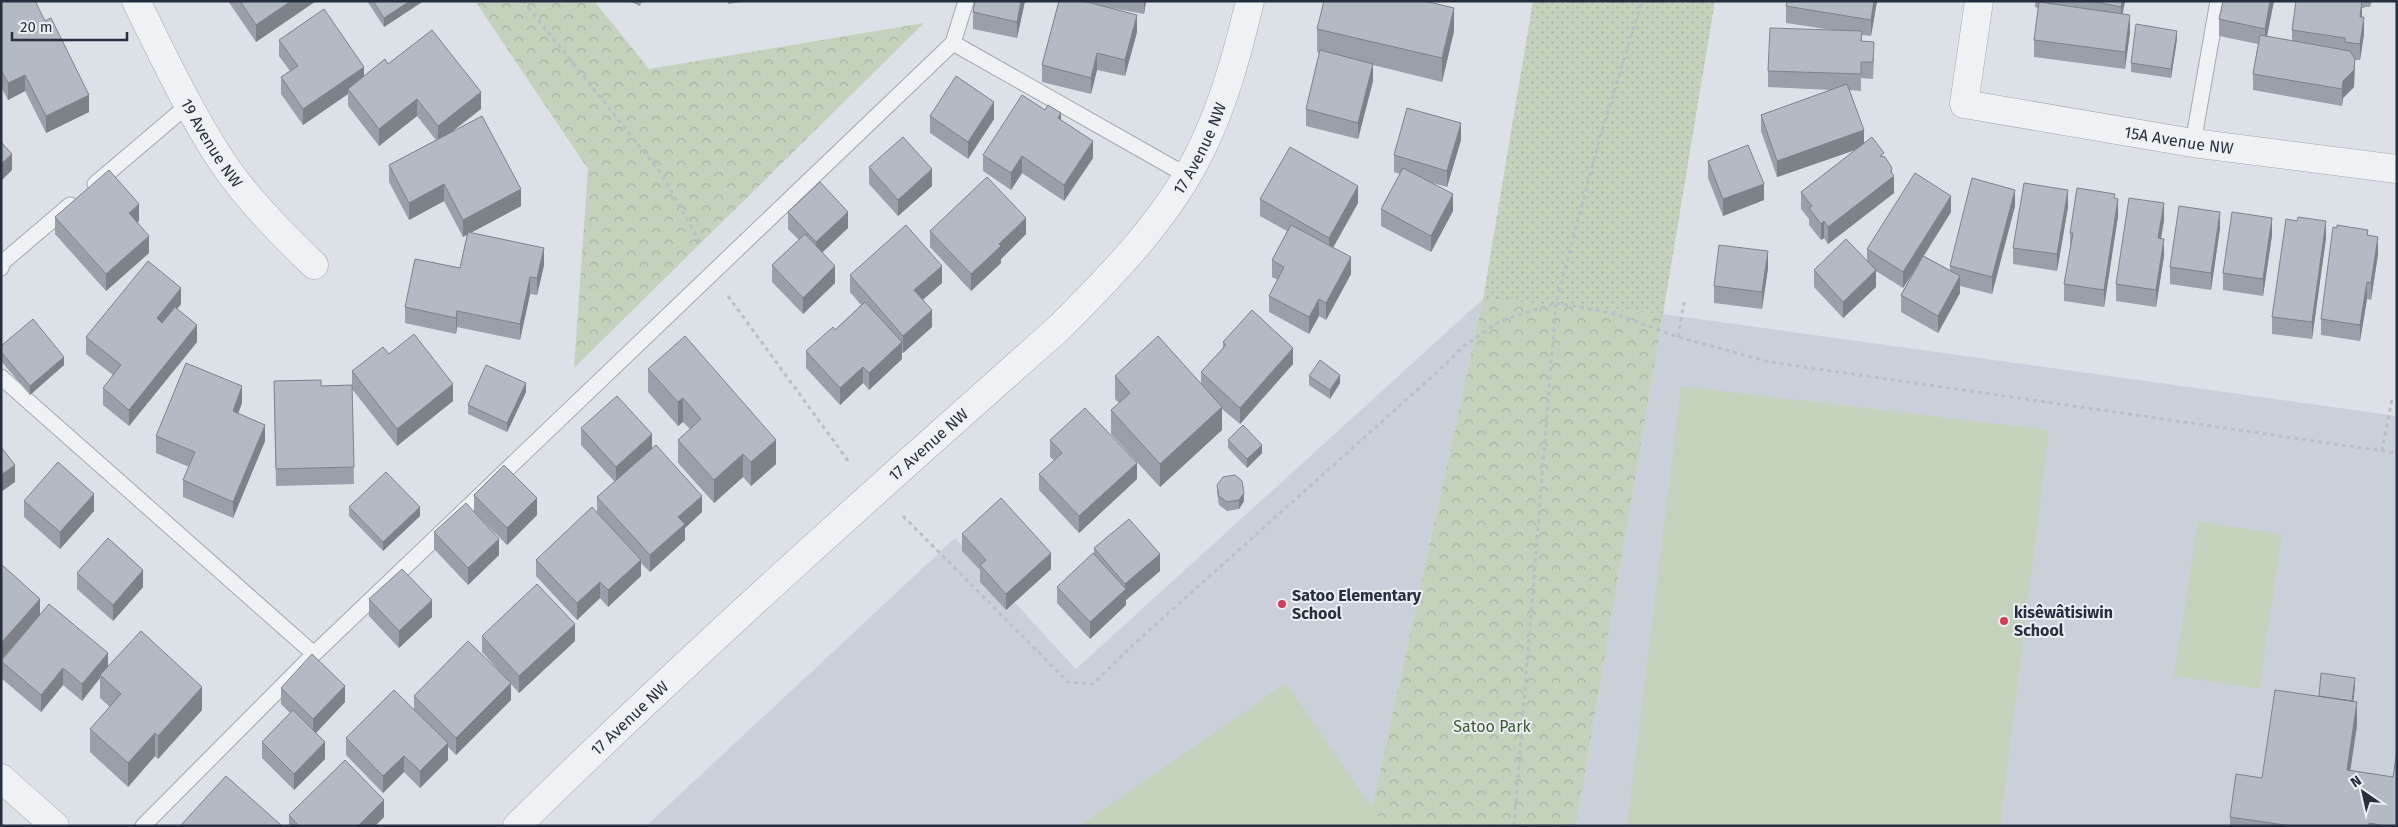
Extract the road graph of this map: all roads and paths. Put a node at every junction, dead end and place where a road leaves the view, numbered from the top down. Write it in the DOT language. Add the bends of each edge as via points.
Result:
graph roads {
  1 [pos="136,1"];
  2 [pos="523,1"];
  3 [pos="966,1"];
  4 [pos="1250,1"];
  5 [pos="1642,1"];
  6 [pos="1979,1"];
  7 [pos="2218,1"];
  8 [pos="954,44"];
  9 [pos="188,105"];
  10 [pos="2193,143"];
  11 [pos="2397,169"];
  12 [pos="1186,175"];
  13 [pos="314,265"];
  14 [pos="1,268"];
  15 [pos="713,274"];
  16 [pos="1684,302"];
  17 [pos="1556,303"];
  18 [pos="1678,338"];
  19 [pos="1,377"];
  20 [pos="2392,399"];
  21 [pos="2382,451"];
  22 [pos="2397,453"];
  23 [pos="849,462"];
  24 [pos="903,516"];
  25 [pos="314,654"];
  26 [pos="1,778"];
  27 [pos="55,826"];
  28 [pos="143,826"];
  29 [pos="517,826"];
  30 [pos="1514,826"];
  1 -- 9 [label="street, 19 Avenue NW"];
  2 -- 15 [label="path" via="661,173 700,243"];
  3 -- 8 [label="lane"];
  4 -- 12 [label="street, 17 Avenue NW" via="1224,98"];
  5 -- 17 [label="path" via="1600,137"];
  6 -- 10 [label="street, 15A Avenue NW" via="1964,104"];
  7 -- 10 [label="lane"];
  8 -- 12 [label="lane"];
  8 -- 15 [label="lane"];
  9 -- 13 [label="street, 19 Avenue NW" via="226,166 277,230"];
  9 -- 14 [label="lane" via="3,262"];
  10 -- 11 [label="street, 15A Avenue NW"];
  12 -- 29 [label="street, 17 Avenue NW" via="1147,233 1059,328 744,609"];
  15 -- 23 [label="path"];
  15 -- 25 [label="lane"];
  16 -- 18 [label="path"];
  17 -- 18 [label="path" via="1612,313"];
  17 -- 24 [label="path" via="1500,321 1464,346 1093,684 1068,682"];
  17 -- 30 [label="path"];
  18 -- 21 [label="path" via="1770,362"];
  19 -- 25 [label="lane"];
  20 -- 21 [label="path"];
  21 -- 22 [label="path"];
  25 -- 28 [label="lane"];
  26 -- 27 [label="street"];
}
